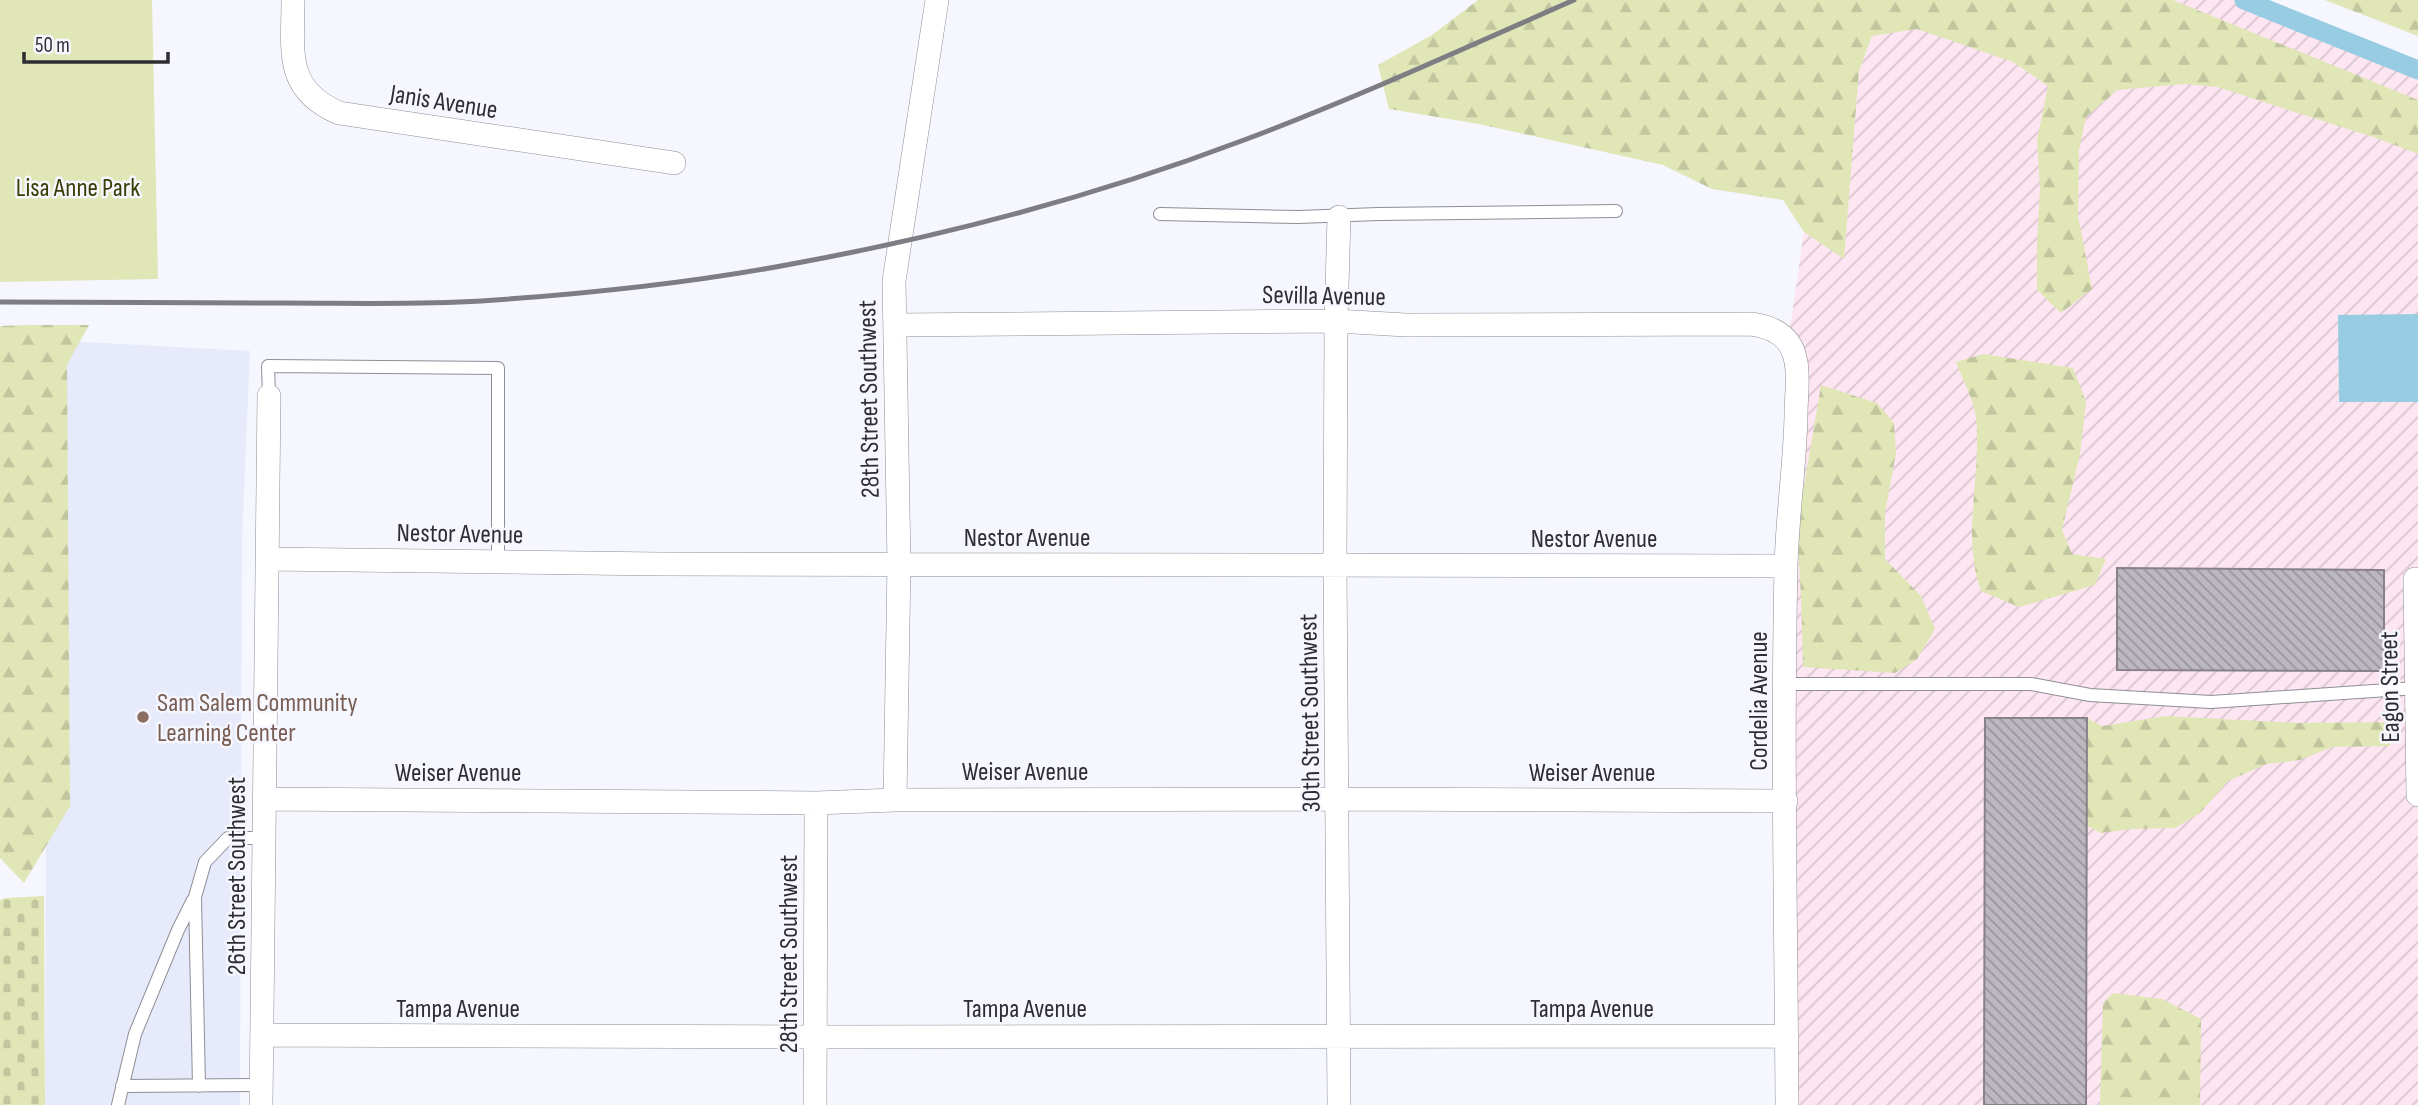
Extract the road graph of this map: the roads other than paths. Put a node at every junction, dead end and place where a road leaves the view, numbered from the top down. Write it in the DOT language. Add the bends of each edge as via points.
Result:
graph roads {
  1 [pos="293,0"];
  2 [pos="937,0"];
  3 [pos="674,163"];
  4 [pos="1616,211"];
  5 [pos="1160,214"];
  6 [pos="1339,216"];
  7 [pos="1336,321"];
  8 [pos="1751,324"];
  9 [pos="895,325"];
  10 [pos="269,396"];
  11 [pos="268,559"];
  12 [pos="498,563"];
  13 [pos="899,564"];
  14 [pos="1335,565"];
  15 [pos="1786,566"];
  16 [pos="2415,579"];
  17 [pos="1786,684"];
  18 [pos="2417,688"];
  19 [pos="2418,795"];
  20 [pos="265,799"];
  21 [pos="1338,799"];
  22 [pos="895,800"];
  23 [pos="1786,801"];
  24 [pos="816,803"];
  25 [pos="264,838"];
  26 [pos="195,897"];
  27 [pos="263,1035"];
  28 [pos="1339,1035"];
  29 [pos="1787,1036"];
  30 [pos="816,1037"];
  31 [pos="122,1086"];
  32 [pos="199,1086"];
  33 [pos="261,1095"];
  34 [pos="118,1105"];
  35 [pos="816,1105"];
  36 [pos="1339,1105"];
  37 [pos="1787,1105"];
  1 -- 3 [label="street, Janis Avenue" via="294,67 299,81 320,105 339,113"];
  2 -- 9 [label="street, 28th Street Southwest" via="894,281"];
  4 -- 6 [label="lane"];
  5 -- 6 [label="lane"];
  6 -- 7 [label="street, 30th Street Southwest"];
  7 -- 8 [label="street, Sevilla Avenue"];
  7 -- 9 [label="street, Sevilla Avenue"];
  7 -- 14 [label="street, 30th Street Southwest"];
  8 -- 15 [label="street, Cordelia Avenue" via="1777,332 1792,348 1796,362 1795,465"];
  9 -- 13 [label="street, 28th Street Southwest"];
  10 -- 11 [label="street, 26th Street Southwest"];
  10 -- 12 [label="lane" via="268,366 498,368"];
  11 -- 12 [label="street, Nestor Avenue"];
  11 -- 20 [label="street, 26th Street Southwest"];
  12 -- 13 [label="street, Nestor Avenue"];
  13 -- 14 [label="street, Nestor Avenue"];
  13 -- 22 [label="street, 28th Street Southwest"];
  14 -- 15 [label="street, Nestor Avenue"];
  14 -- 21 [label="street, 30th Street Southwest"];
  15 -- 17 [label="street, Cordelia Avenue"];
  16 -- 18 [label="street, Eagon Street"];
  17 -- 18 [label="lane" via="2031,684 2090,695 2211,702"];
  17 -- 23 [label="street, Cordelia Avenue"];
  18 -- 19 [label="street, Eagon Street"];
  20 -- 24 [label="street, Weiser Avenue"];
  20 -- 25 [label="street, 26th Street Southwest"];
  21 -- 22 [label="street, Weiser Avenue"];
  21 -- 23 [label="street, Weiser Avenue"];
  21 -- 28 [label="street, 30th Street Southwest"];
  22 -- 24 [label="street, Weiser Avenue"];
  23 -- 29 [label="street, Cordelia Avenue"];
  24 -- 30 [label="street, 28th Street Southwest"];
  25 -- 26 [label="lane" via="228,838 205,862"];
  25 -- 27 [label="street, 26th Street Southwest"];
  26 -- 31 [label="lane" via="135,1034"];
  26 -- 32 [label="lane"];
  27 -- 30 [label="street, Tampa Avenue"];
  27 -- 33 [label="street, 26th Street Southwest"];
  28 -- 29 [label="street, Tampa Avenue"];
  28 -- 30 [label="street, Tampa Avenue"];
  28 -- 36 [label="street, 30th Street Southwest"];
  29 -- 37 [label="street, Cordelia Avenue"];
  30 -- 35 [label="street, 28th Street Southwest"];
  31 -- 32 [label="lane"];
  31 -- 34 [label="lane"];
  32 -- 33 [label="lane"];
}
